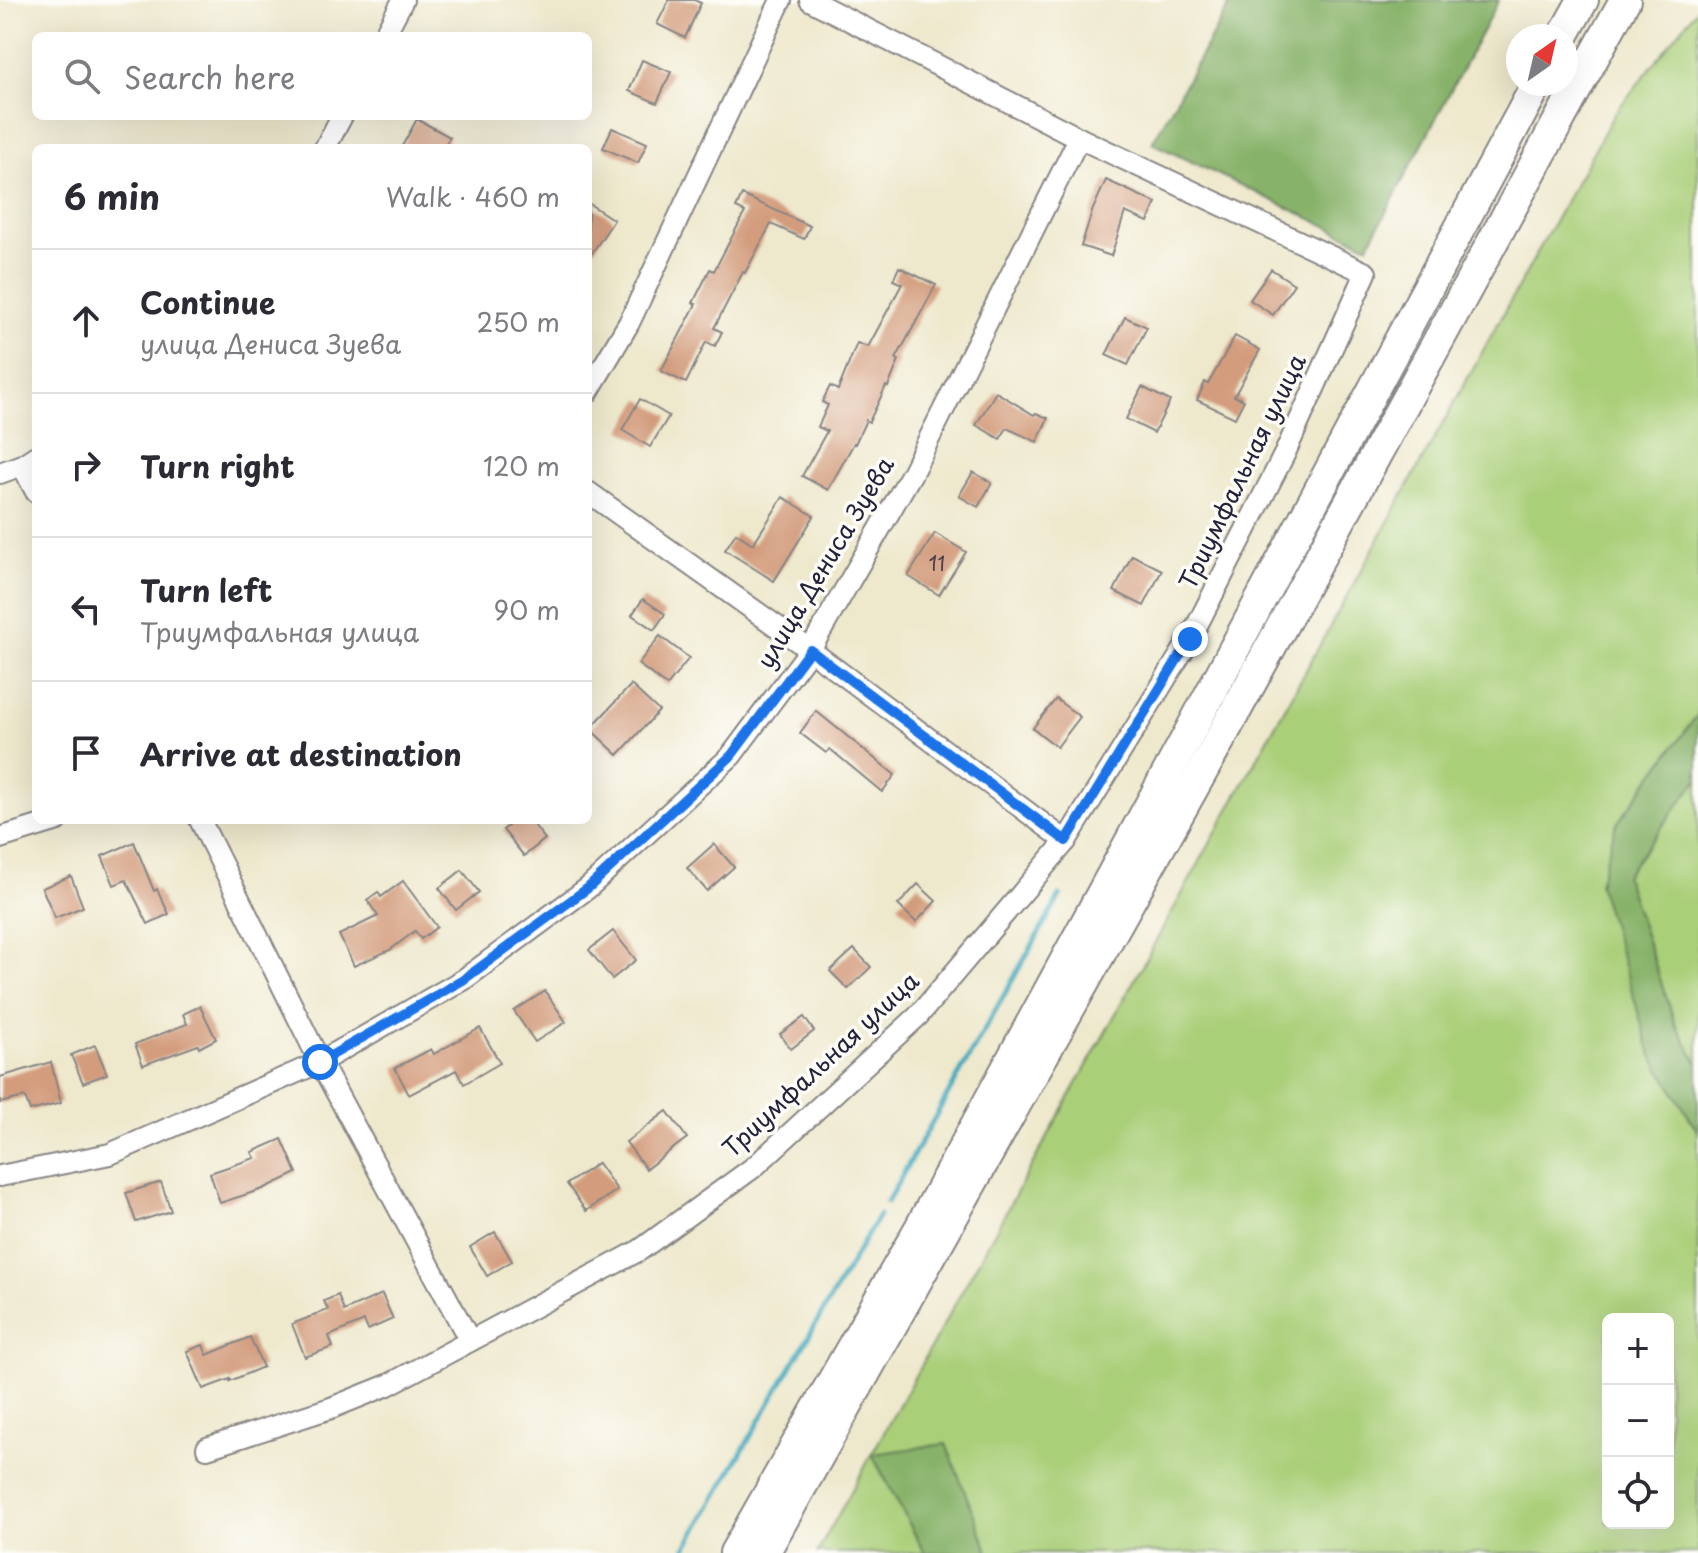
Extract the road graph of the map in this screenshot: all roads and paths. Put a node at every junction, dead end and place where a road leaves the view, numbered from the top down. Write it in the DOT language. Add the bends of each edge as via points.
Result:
graph roads {
  1 [pos="403,0"];
  2 [pos="781,0"];
  3 [pos="810,0"];
  4 [pos="1583,0"];
  5 [pos="1625,0"];
  6 [pos="1570,24"];
  7 [pos="386,32"];
  8 [pos="1531,96"];
  9 [pos="340,120"];
  10 [pos="1079,138"];
  11 [pos="327,144"];
  12 [pos="592,385"];
  13 [pos="29,460"];
  14 [pos="0,473"];
  15 [pos="592,495"];
  16 [pos="810,650"];
  17 [pos="45,824"];
  18 [pos="202,824"];
  19 [pos="0,838"];
  20 [pos="1066,841"];
  21 [pos="320,1062"];
  22 [pos="0,1176"];
  23 [pos="470,1341"];
  24 [pos="207,1448"];
  25 [pos="735,1553"];
  26 [pos="764,1553"];
  1 -- 7 [label="street"];
  2 -- 12 [label="street" via="629,323"];
  3 -- 10 [label="street"];
  4 -- 6 [label="main road"];
  5 -- 26 [label="main road" via="1205,767"];
  8 -- 25 [label="main road" via="935,1200"];
  9 -- 11 [label="street"];
  10 -- 16 [label="street, улица Дениса Зуева" via="912,473"];
  10 -- 20 [label="street, Триумфальная улица" via="1366,273 1285,453 1190,639"];
  13 -- 14 [label="street"];
  15 -- 16 [label="street"];
  16 -- 20 [label="street"];
  16 -- 21 [label="street, улица Дениса Зуева" via="731,756 588,888 463,980"];
  17 -- 19 [label="street"];
  18 -- 21 [label="street"];
  20 -- 23 [label="street, Триумфальная улица" via="918,1016 754,1167 640,1250"];
  21 -- 22 [label="street, улица Дениса Зуева" via="110,1154"];
  21 -- 23 [label="street"];
  23 -- 24 [label="street, Триумфальная улица" via="388,1385"];
}
